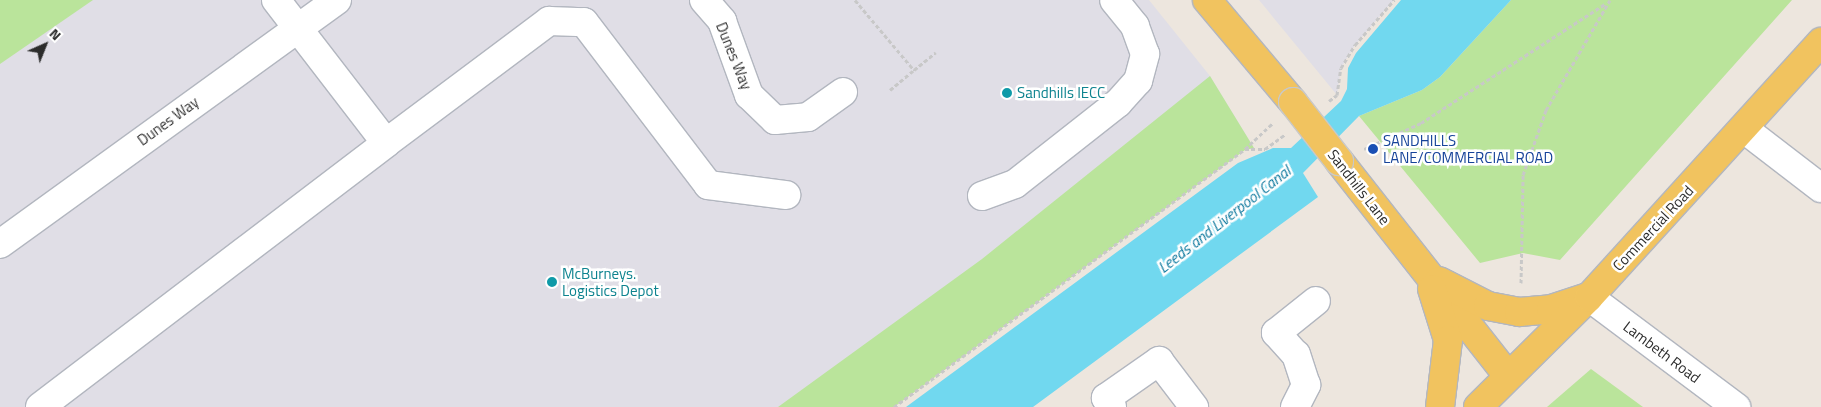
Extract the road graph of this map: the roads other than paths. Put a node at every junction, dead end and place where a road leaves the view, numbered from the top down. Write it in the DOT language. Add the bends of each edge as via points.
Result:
graph roads {
  1 [pos="276,0"];
  2 [pos="337,0"];
  3 [pos="704,0"];
  4 [pos="1114,0"];
  5 [pos="1207,0"];
  6 [pos="296,28"];
  7 [pos="1821,42"];
  8 [pos="843,92"];
  9 [pos="1744,129"];
  10 [pos="386,143"];
  11 [pos="1821,188"];
  12 [pos="786,195"];
  13 [pos="982,196"];
  14 [pos="0,244"];
  15 [pos="1427,274"];
  16 [pos="1589,297"];
  17 [pos="1316,300"];
  18 [pos="1508,376"];
  19 [pos="40,407"];
  20 [pos="1112,407"];
  21 [pos="1194,407"];
  22 [pos="1295,407"];
  23 [pos="1440,407"];
  24 [pos="1478,407"];
  25 [pos="1736,407"];
  1 -- 6 [label="street"];
  2 -- 6 [label="street, Dunes Way"];
  3 -- 8 [label="street, Dunes Way" via="722,21 749,95 776,120 808,117"];
  4 -- 13 [label="street" via="1135,26 1145,54 1138,81 1118,102 1015,184"];
  5 -- 15 [label="main road, Sandhills Lane, bridge" via="1293,102"];
  6 -- 10 [label="street"];
  6 -- 14 [label="street, Dunes Way"];
  7 -- 9 [label="main road, Commercial Road"];
  9 -- 11 [label="street"];
  9 -- 16 [label="main road, Commercial Road"];
  10 -- 12 [label="street" via="549,22 584,22 708,185"];
  10 -- 19 [label="street"];
  15 -- 16 [label="main road" via="1480,303 1519,312 1551,309"];
  15 -- 18 [label="main road, Sandhills Lane"];
  15 -- 23 [label="main road" via="1448,340"];
  16 -- 18 [label="main road, Commercial Road"];
  16 -- 25 [label="street, Lambeth Road"];
  17 -- 22 [label="street" via="1276,333 1296,356 1306,385"];
  18 -- 24 [label="main road, Commercial Road"];
  20 -- 21 [label="street" via="1106,398 1160,361"];
}
